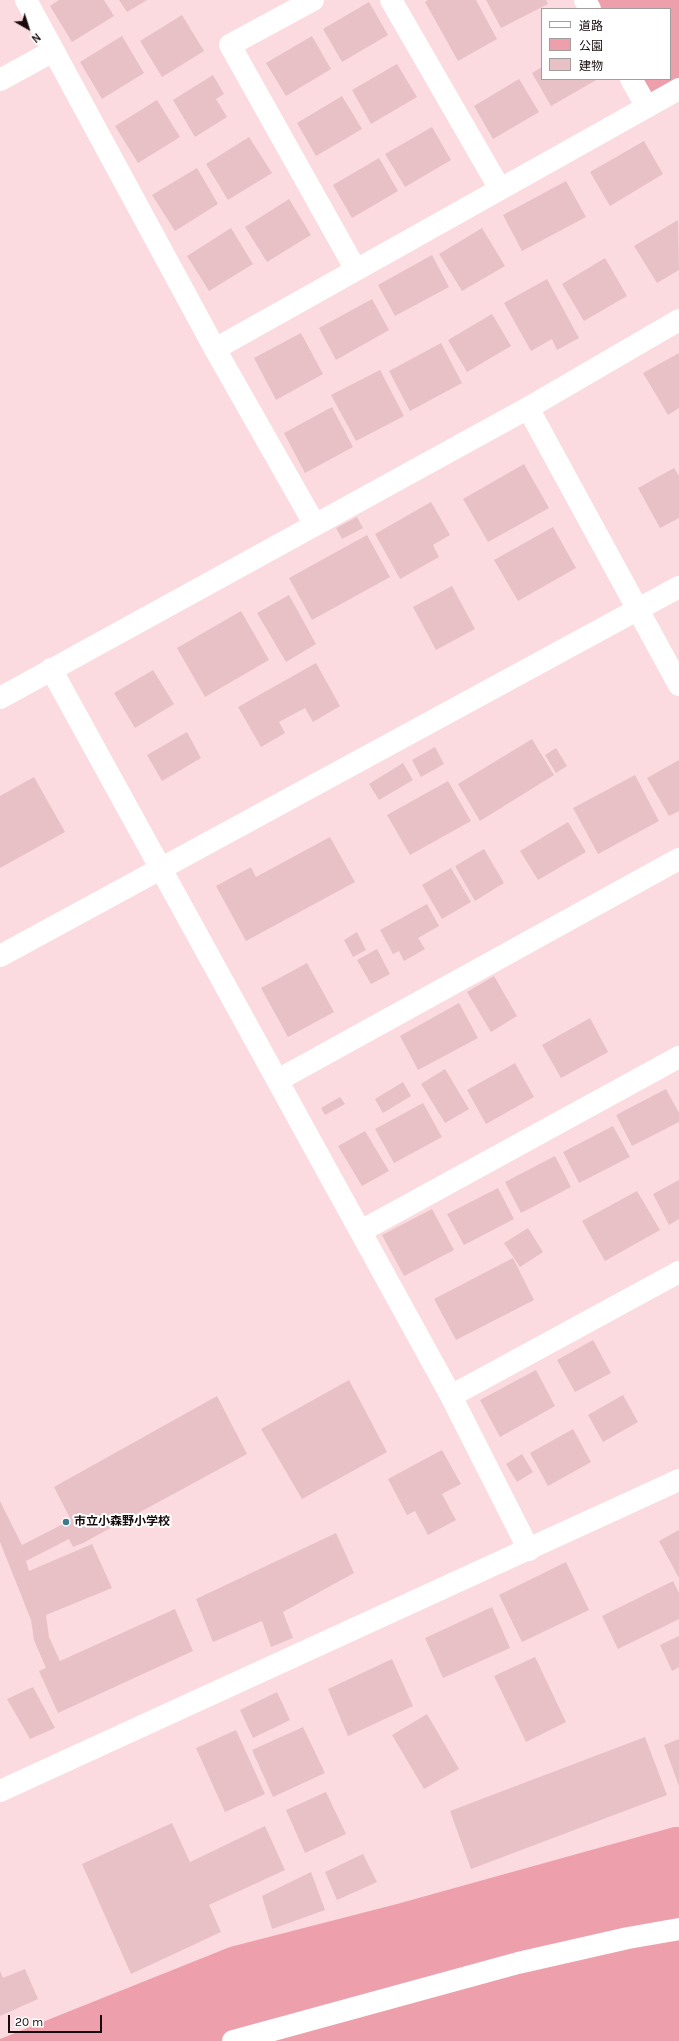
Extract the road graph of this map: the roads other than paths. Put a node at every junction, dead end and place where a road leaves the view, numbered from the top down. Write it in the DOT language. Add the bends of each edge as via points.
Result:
graph roads {
  1 [pos="26,0"];
  2 [pos="313,0"];
  3 [pos="392,0"];
  4 [pos="53,51"];
  5 [pos="0,80"];
  6 [pos="632,80"];
  7 [pos="679,89"];
  8 [pos="647,107"];
  9 [pos="500,189"];
  10 [pos="356,270"];
  11 [pos="679,320"];
  12 [pos="215,349"];
  13 [pos="528,408"];
  14 [pos="315,525"];
  15 [pos="679,587"];
  16 [pos="638,610"];
  17 [pos="51,669"];
  18 [pos="679,685"];
  19 [pos="0,698"];
  20 [pos="679,859"];
  21 [pos="162,868"];
  22 [pos="0,956"];
  23 [pos="679,1057"];
  24 [pos="278,1080"];
  25 [pos="361,1231"];
  26 [pos="679,1272"];
  27 [pos="451,1396"];
  28 [pos="679,1480"];
  29 [pos="529,1550"];
  30 [pos="0,1791"];
  31 [pos="679,1929"];
  32 [pos="232,2041"];
  1 -- 4 [label="street"];
  2 -- 10 [label="street" via="230,45"];
  3 -- 9 [label="street"];
  4 -- 5 [label="street"];
  4 -- 12 [label="street"];
  6 -- 8 [label="street"];
  7 -- 8 [label="street"];
  8 -- 9 [label="street"];
  9 -- 10 [label="street"];
  10 -- 12 [label="street"];
  11 -- 13 [label="street"];
  12 -- 14 [label="street"];
  13 -- 14 [label="street"];
  13 -- 16 [label="street"];
  14 -- 17 [label="street"];
  15 -- 16 [label="street"];
  16 -- 18 [label="street"];
  16 -- 21 [label="street"];
  17 -- 19 [label="street"];
  17 -- 21 [label="street"];
  20 -- 24 [label="street"];
  21 -- 22 [label="street"];
  21 -- 24 [label="street"];
  23 -- 25 [label="street"];
  24 -- 25 [label="street"];
  25 -- 27 [label="street"];
  26 -- 27 [label="street"];
  27 -- 29 [label="street"];
  28 -- 29 [label="street"];
  29 -- 30 [label="street"];
  31 -- 32 [label="street" via="518,1963"];
}
